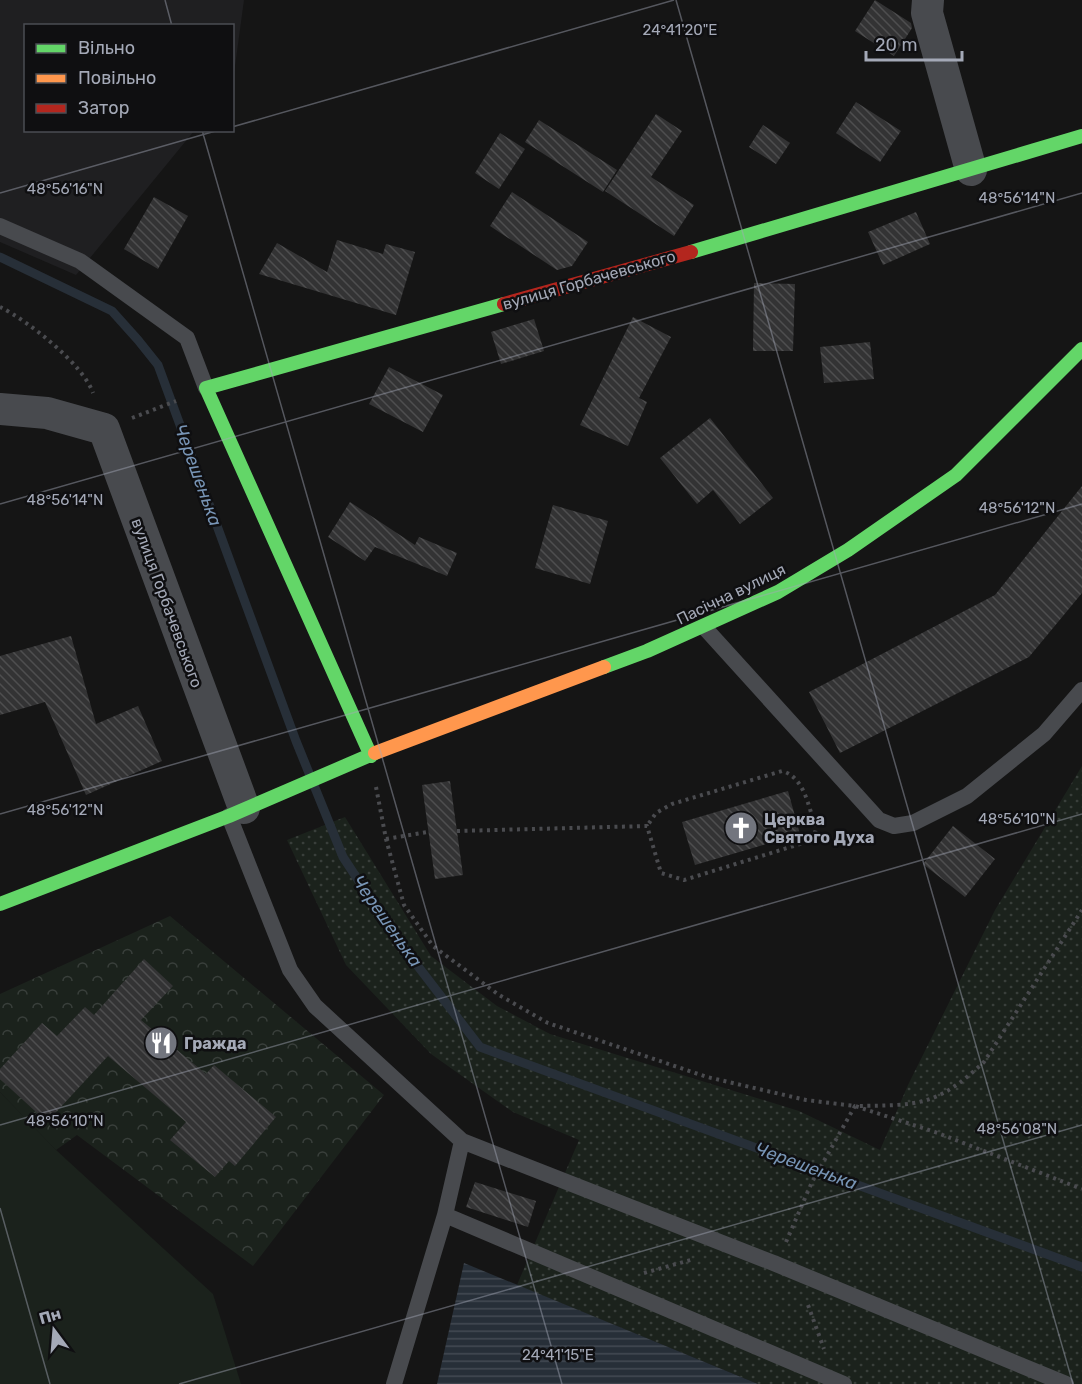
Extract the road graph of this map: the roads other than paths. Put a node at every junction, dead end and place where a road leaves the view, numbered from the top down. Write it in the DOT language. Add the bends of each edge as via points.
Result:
graph roads {
  1 [pos="928,0"];
  2 [pos="1082,136"];
  3 [pos="971,170"];
  4 [pos="0,226"];
  5 [pos="1082,349"];
  6 [pos="206,388"];
  7 [pos="0,409"];
  8 [pos="704,627"];
  9 [pos="1082,690"];
  10 [pos="371,756"];
  11 [pos="236,812"];
  12 [pos="0,904"];
  13 [pos="462,1140"];
  14 [pos="445,1215"];
  15 [pos="840,1382"];
  16 [pos="394,1384"];
  17 [pos="1066,1384"];
  1 -- 3 [label="street" via="927,13"];
  2 -- 3 [label="street, вулиця Горбачевського"];
  3 -- 6 [label="street, вулиця Горбачевського"];
  4 -- 6 [label="lane" via="80,261 186,338"];
  5 -- 8 [label="street, Пасічна вулиця" via="956,475 848,550 778,592"];
  6 -- 10 [label="street"];
  7 -- 11 [label="street, вулиця Горбачевського" via="47,413 104,429"];
  8 -- 9 [label="lane" via="879,820 894,826 913,823 967,796 1044,734"];
  8 -- 10 [label="street, Пасічна вулиця"];
  10 -- 11 [label="street, Пасічна вулиця"];
  11 -- 12 [label="street, Пасічна вулиця"];
  11 -- 13 [label="lane" via="290,970 315,1006"];
  13 -- 14 [label="lane"];
  13 -- 17 [label="lane" via="736,1247"];
  14 -- 15 [label="lane"];
  14 -- 16 [label="lane"];
}
